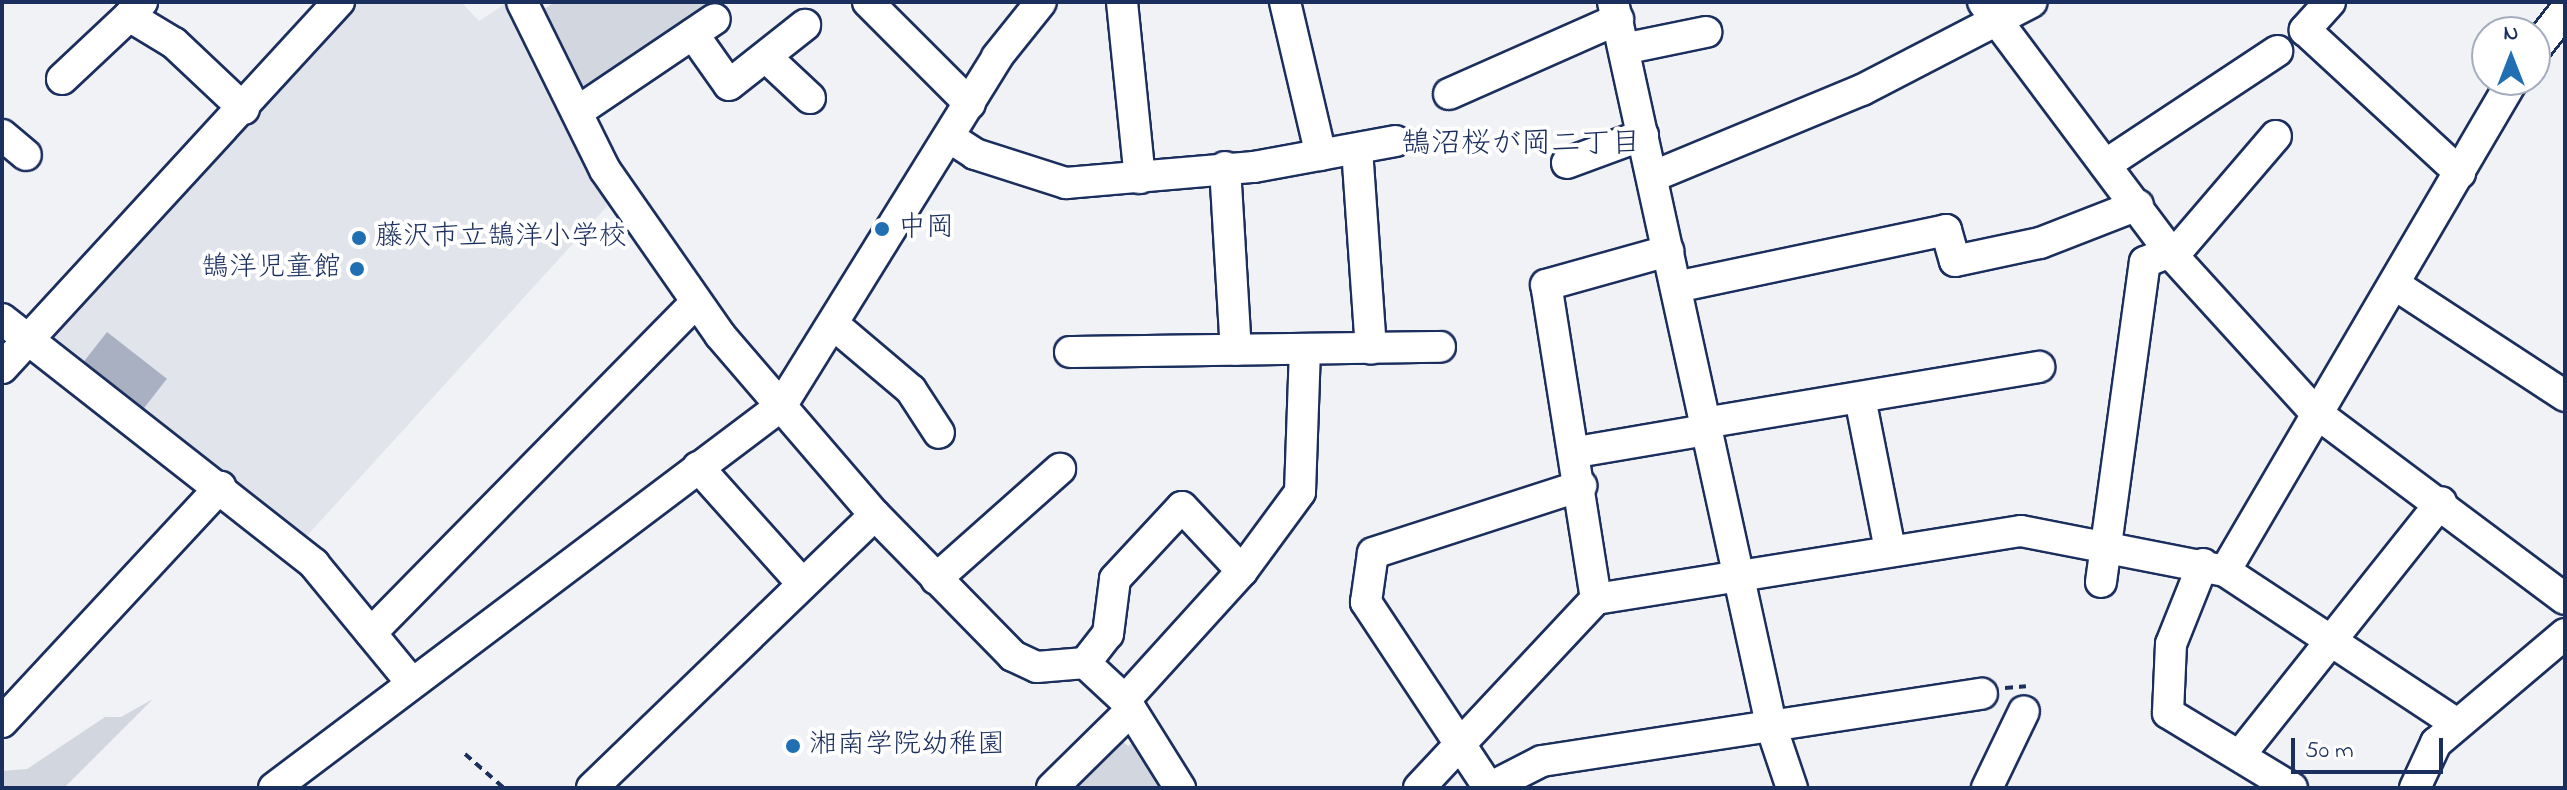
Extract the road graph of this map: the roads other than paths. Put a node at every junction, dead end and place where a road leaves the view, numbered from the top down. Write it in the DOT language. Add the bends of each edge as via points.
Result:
graph roads {
  1 [pos="339,2"];
  2 [pos="522,2"];
  3 [pos="868,2"];
  4 [pos="1041,2"];
  5 [pos="1122,2"];
  6 [pos="1285,2"];
  7 [pos="2032,2"];
  8 [pos="2330,2"];
  9 [pos="135,9"];
  10 [pos="1615,10"];
  11 [pos="1990,12"];
  12 [pos="805,25"];
  13 [pos="1706,32"];
  14 [pos="1628,48"];
  15 [pos="2277,51"];
  16 [pos="766,57"];
  17 [pos="62,79"];
  18 [pos="1449,94"];
  19 [pos="2504,96"];
  20 [pos="810,98"];
  21 [pos="970,104"];
  22 [pos="244,109"];
  23 [pos="577,112"];
  24 [pos="2,135"];
  25 [pos="1643,135"];
  26 [pos="2276,136"];
  27 [pos="949,137"];
  28 [pos="1396,141"];
  29 [pos="1357,149"];
  30 [pos="26,155"];
  31 [pos="1321,155"];
  32 [pos="1567,163"];
  33 [pos="2108,163"];
  34 [pos="1225,167"];
  35 [pos="2460,173"];
  36 [pos="1654,176"];
  37 [pos="1140,178"];
  38 [pos="2138,205"];
  39 [pos="1668,251"];
  40 [pos="2171,254"];
  41 [pos="2397,286"];
  42 [pos="1676,287"];
  43 [pos="695,303"];
  44 [pos="2,319"];
  45 [pos="833,324"];
  46 [pos="28,340"];
  47 [pos="1440,347"];
  48 [pos="1371,349"];
  49 [pos="1236,350"];
  50 [pos="1305,350"];
  51 [pos="1070,352"];
  52 [pos="2039,367"];
  53 [pos="2,368"];
  54 [pos="2565,396"];
  55 [pos="1860,398"];
  56 [pos="781,406"];
  57 [pos="2315,412"];
  58 [pos="1705,426"];
  59 [pos="939,433"];
  60 [pos="1577,452"];
  61 [pos="698,467"];
  62 [pos="1060,469"];
  63 [pos="1581,486"];
  64 [pos="220,487"];
  65 [pos="2441,502"];
  66 [pos="875,515"];
  67 [pos="2108,543"];
  68 [pos="1890,550"];
  69 [pos="2214,568"];
  70 [pos="1242,571"];
  71 [pos="1738,574"];
  72 [pos="936,579"];
  73 [pos="800,581"];
  74 [pos="2101,582"];
  75 [pos="1596,599"];
  76 [pos="2565,599"];
  77 [pos="371,633"];
  78 [pos="2565,634"];
  79 [pos="2328,639"];
  80 [pos="1085,663"];
  81 [pos="411,682"];
  82 [pos="1982,694"];
  83 [pos="1128,705"];
  84 [pos="2024,711"];
  85 [pos="2,722"];
  86 [pos="2457,724"];
  87 [pos="1772,729"];
  88 [pos="1464,744"];
  89 [pos="2240,755"];
  90 [pos="274,788"];
  91 [pos="592,788"];
  92 [pos="1052,788"];
  93 [pos="1180,788"];
  94 [pos="1419,788"];
  95 [pos="1489,788"];
  96 [pos="1792,788"];
  97 [pos="1987,788"];
  98 [pos="2292,788"];
  99 [pos="2415,788"];
  1 -- 22 [label="street"];
  2 -- 23 [label="street"];
  3 -- 21 [label="street"];
  4 -- 21 [label="street"];
  5 -- 37 [label="street"];
  6 -- 31 [label="street"];
  7 -- 11 [label="street"];
  8 -- 35 [label="street" via="2305,30"];
  9 -- 17 [label="street"];
  9 -- 22 [label="street"];
  10 -- 14 [label="street"];
  10 -- 18 [label="street"];
  11 -- 33 [label="street"];
  11 -- 36 [label="street" via="1862,90"];
  12 -- 16 [label="street"];
  13 -- 14 [label="street"];
  14 -- 25 [label="street"];
  15 -- 33 [label="street"];
  16 -- 20 [label="street"];
  16 -- 23 [label="street" via="729,85 704,27"];
  19 -- 35 [label="street"];
  21 -- 27 [label="street"];
  22 -- 46 [label="street"];
  23 -- 43 [label="street" via="605,170"];
  24 -- 30 [label="street"];
  25 -- 32 [label="street"];
  25 -- 36 [label="street"];
  26 -- 40 [label="street"];
  27 -- 37 [label="street" via="975,154 1066,183"];
  27 -- 45 [label="street"];
  28 -- 29 [label="street"];
  29 -- 31 [label="street"];
  29 -- 48 [label="street"];
  31 -- 34 [label="street"];
  33 -- 38 [label="street"];
  34 -- 37 [label="street"];
  34 -- 49 [label="street"];
  35 -- 41 [label="street"];
  36 -- 39 [label="street"];
  38 -- 40 [label="street"];
  38 -- 42 [label="street" via="2040,243 1955,261 1946,230"];
  39 -- 42 [label="street"];
  39 -- 60 [label="street" via="1546,285"];
  40 -- 57 [label="street"];
  40 -- 67 [label="street" via="2145,262"];
  41 -- 54 [label="street"];
  41 -- 57 [label="street"];
  42 -- 58 [label="street"];
  43 -- 56 [label="street"];
  43 -- 77 [label="street"];
  44 -- 46 [label="street"];
  45 -- 56 [label="street"];
  45 -- 59 [label="street" via="911,390"];
  46 -- 53 [label="street"];
  46 -- 64 [label="street"];
  47 -- 48 [label="street"];
  48 -- 50 [label="street"];
  49 -- 50 [label="street"];
  49 -- 51 [label="street"];
  50 -- 70 [label="street" via="1300,492"];
  52 -- 55 [label="street"];
  55 -- 58 [label="street"];
  55 -- 68 [label="street"];
  56 -- 61 [label="street"];
  56 -- 66 [label="street"];
  57 -- 65 [label="street"];
  57 -- 69 [label="street"];
  58 -- 60 [label="street"];
  58 -- 71 [label="street"];
  60 -- 63 [label="street"];
  61 -- 73 [label="street"];
  61 -- 81 [label="street"];
  62 -- 72 [label="street"];
  63 -- 75 [label="street"];
  63 -- 88 [label="street" via="1416,534 1373,553 1366,602"];
  64 -- 77 [label="street" via="314,564"];
  64 -- 85 [label="street"];
  65 -- 76 [label="street"];
  65 -- 79 [label="street"];
  66 -- 72 [label="street"];
  66 -- 73 [label="street"];
  67 -- 68 [label="street" via="2021,531"];
  67 -- 69 [label="street"];
  67 -- 74 [label="street"];
  68 -- 71 [label="street"];
  69 -- 79 [label="street"];
  69 -- 89 [label="street" via="2171,644 2168,713"];
  70 -- 80 [label="street" via="1182,507 1115,579 1108,634"];
  70 -- 83 [label="street"];
  71 -- 75 [label="street"];
  71 -- 87 [label="street"];
  72 -- 80 [label="street" via="1013,656 1037,667"];
  73 -- 91 [label="street"];
  75 -- 88 [label="street" via="1531,662"];
  77 -- 81 [label="street"];
  78 -- 86 [label="street"];
  79 -- 86 [label="street"];
  79 -- 89 [label="street"];
  80 -- 83 [label="street"];
  81 -- 90 [label="street"];
  82 -- 87 [label="street"];
  83 -- 92 [label="street"];
  83 -- 93 [label="street"];
  84 -- 97 [label="street"];
  86 -- 99 [label="street" via="2436,743"];
  87 -- 95 [label="street" via="1542,761"];
  87 -- 96 [label="street"];
  88 -- 94 [label="street"];
  88 -- 95 [label="street"];
  89 -- 98 [label="street"];
}
